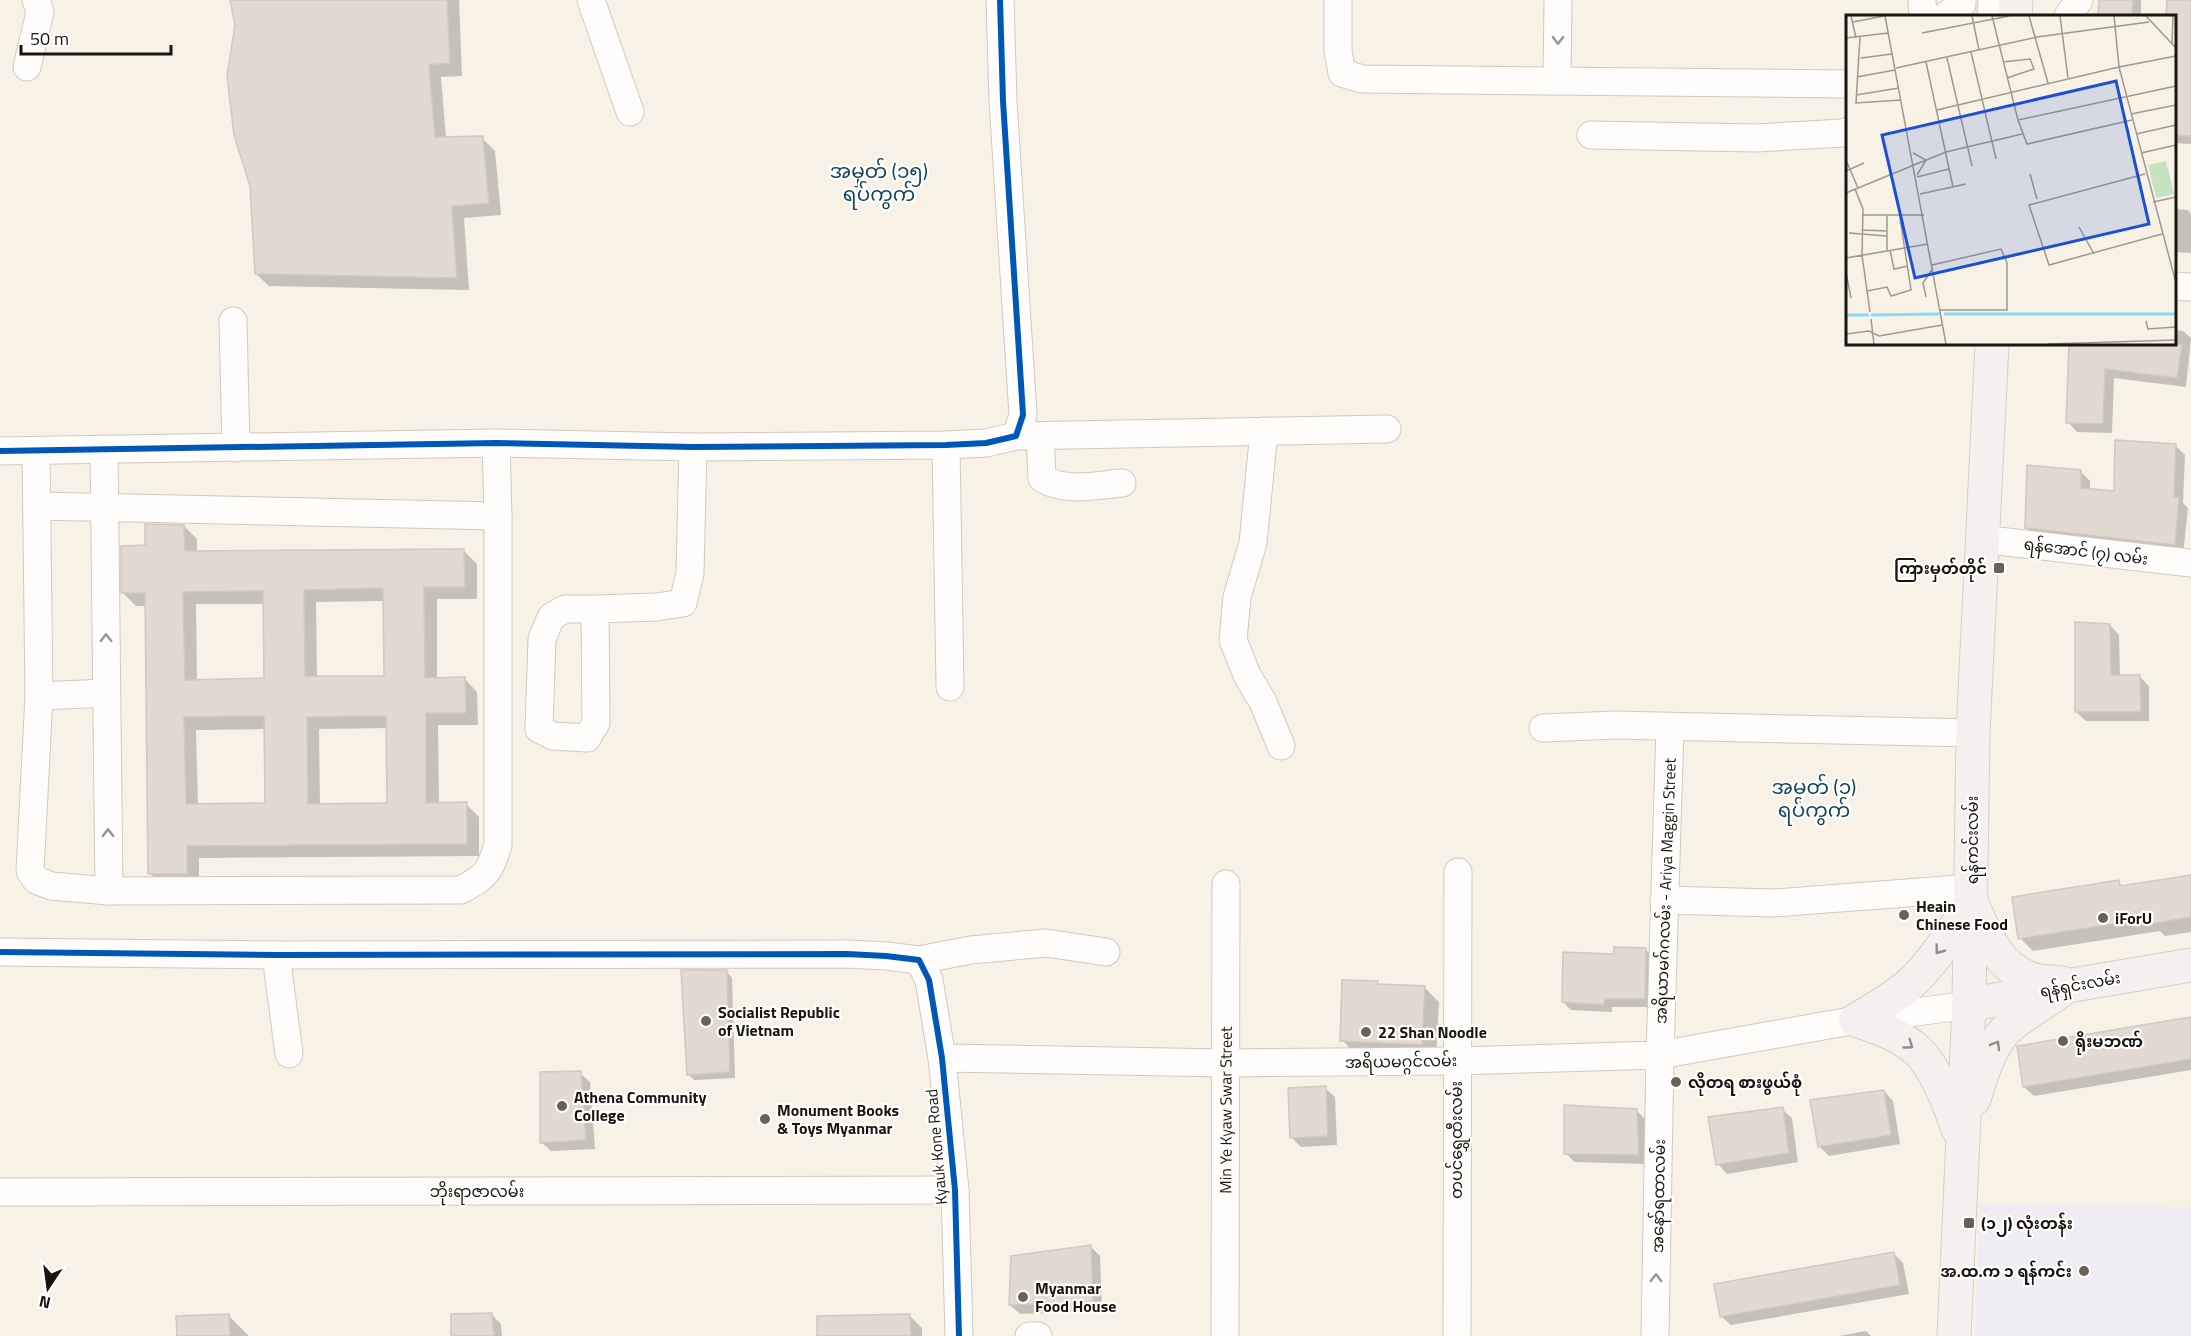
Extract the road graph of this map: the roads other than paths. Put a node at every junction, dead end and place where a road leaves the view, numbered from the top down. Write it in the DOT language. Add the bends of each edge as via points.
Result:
graph roads {
  1 [pos="36,0"];
  2 [pos="591,0"];
  3 [pos="1000,0"];
  4 [pos="1338,0"];
  5 [pos="1558,0"];
  6 [pos="1922,0"];
  7 [pos="1962,0"];
  8 [pos="1992,0"];
  9 [pos="2016,0"];
  10 [pos="2079,0"];
  11 [pos="1923,15"];
  12 [pos="1946,15"];
  13 [pos="1991,15"];
  14 [pos="2015,15"];
  15 [pos="2069,15"];
  16 [pos="27,67"];
  17 [pos="1557,81"];
  18 [pos="1846,84"];
  19 [pos="630,112"];
  20 [pos="1846,132"];
  21 [pos="1591,135"];
  22 [pos="2176,286"];
  23 [pos="2191,287"];
  24 [pos="233,321"];
  25 [pos="1992,345"];
  26 [pos="1387,429"];
  27 [pos="1264,431"];
  28 [pos="1028,436"];
  29 [pos="496,443"];
  30 [pos="946,445"];
  31 [pos="693,447"];
  32 [pos="236,448"];
  33 [pos="104,450"];
  34 [pos="36,451"];
  35 [pos="0,452"];
  36 [pos="1122,483"];
  37 [pos="37,506"];
  38 [pos="105,507"];
  39 [pos="498,516"];
  40 [pos="1981,539"];
  41 [pos="2191,563"];
  42 [pos="595,609"];
  43 [pos="950,687"];
  44 [pos="106,693"];
  45 [pos="39,696"];
  46 [pos="1670,727"];
  47 [pos="1543,728"];
  48 [pos="1973,733"];
  49 [pos="1281,746"];
  50 [pos="1458,872"];
  51 [pos="1226,884"];
  52 [pos="109,891"];
  53 [pos="1972,895"];
  54 [pos="1664,900"];
  55 [pos="0,952"];
  56 [pos="1106,952"];
  57 [pos="276,955"];
  58 [pos="919,960"];
  59 [pos="2191,965"];
  60 [pos="2073,985"];
  61 [pos="1969,1005"];
  62 [pos="1856,1020"];
  63 [pos="289,1054"];
  64 [pos="1660,1055"];
  65 [pos="942,1058"];
  66 [pos="1456,1061"];
  67 [pos="1226,1064"];
  68 [pos="1962,1139"];
  69 [pos="955,1190"];
  70 [pos="0,1192"];
  71 [pos="959,1336"];
  72 [pos="1029,1336"];
  73 [pos="1038,1336"];
  74 [pos="1225,1336"];
  75 [pos="1457,1336"];
  76 [pos="1655,1336"];
  77 [pos="1953,1336"];
  1 -- 16 [label="street" via="40,12"];
  2 -- 19 [label="street"];
  3 -- 28 [label="street" via="1023,415"];
  4 -- 17 [label="street" via="1342,73 1362,79"];
  5 -- 17 [label="street, one-way"];
  6 -- 11 [label="street"];
  7 -- 12 [label="street"];
  8 -- 13 [label="street"];
  9 -- 14 [label="main road"];
  10 -- 15 [label="street"];
  17 -- 18 [label="street"];
  20 -- 21 [label="street" via="1757,138"];
  22 -- 23 [label="street"];
  24 -- 32 [label="street"];
  25 -- 40 [label="main road, ရန်ကင်းလမ်း"];
  26 -- 27 [label="street"];
  27 -- 28 [label="street"];
  27 -- 49 [label="street" via="1254,543 1237,597 1233,640"];
  28 -- 30 [label="street"];
  28 -- 36 [label="street" via="1042,478 1050,484 1069,487"];
  29 -- 31 [label="street"];
  29 -- 32 [label="street"];
  29 -- 39 [label="street"];
  30 -- 31 [label="street"];
  30 -- 43 [label="street"];
  31 -- 42 [label="street" via="690,573 683,603"];
  32 -- 33 [label="street"];
  33 -- 34 [label="street"];
  33 -- 38 [label="street"];
  34 -- 35 [label="street"];
  34 -- 37 [label="street"];
  37 -- 38 [label="street"];
  37 -- 45 [label="street"];
  38 -- 39 [label="street"];
  44 -- 38 [label="street, one-way"];
  39 -- 52 [label="street" via="498,845 483,877 461,890"];
  40 -- 41 [label="street, ရန်အောင် (၇) လမ်း"];
  40 -- 48 [label="main road, ရန်ကင်းလမ်း"];
  42 -- 42 [label="street" via="565,609 551,617 542,639 539,729 553,736 587,738 596,723"];
  44 -- 45 [label="street"];
  52 -- 44 [label="street, one-way"];
  45 -- 52 [label="street" via="30,871 36,880 51,886"];
  46 -- 47 [label="street"];
  46 -- 48 [label="street"];
  46 -- 54 [label="street, အရိယာမဂ်ဂလမ်း - Ariya Maggin Street"];
  48 -- 53 [label="main road, ရန်ကင်းလမ်း"];
  50 -- 66 [label="street, တပင်ရွှေထီးလမ်း"];
  51 -- 67 [label="street, Min Ye Kyaw Swar Street"];
  53 -- 54 [label="street" via="1774,903"];
  53 -- 60 [label="main road" via="1993,947 2008,966 2030,978"];
  53 -- 61 [label="main road, ရန်ကင်းလမ်း"];
  53 -- 62 [label="main road, one-way" via="1940,951 1917,978"];
  54 -- 64 [label="street, အရိယာမဂ်ဂလမ်း - Ariya Maggin Street"];
  55 -- 57 [label="street"];
  56 -- 58 [label="street" via="1046,943 971,950"];
  57 -- 58 [label="street" via="847,954"];
  57 -- 63 [label="street"];
  58 -- 65 [label="street, Kyauk Kone Road" via="929,980"];
  59 -- 60 [label="main road, ရန်ရှင်းလမ်း"];
  60 -- 61 [label="main road, ရန်ရှင်းလမ်း"];
  68 -- 60 [label="main road, one-way" via="1986,1063 2004,1032"];
  61 -- 62 [label="street"];
  61 -- 68 [label="main road, ရန်ကင်းလမ်း"];
  62 -- 64 [label="street, အရိယမဂ္ဂင်လမ်း"];
  62 -- 68 [label="main road, one-way" via="1901,1038 1920,1052 1948,1101"];
  64 -- 66 [label="street, အရိယမဂ္ဂင်လမ်း"];
  76 -- 64 [label="street, အနော်ရထာလမ်း, one-way"];
  65 -- 67 [label="street, အရိယမဂ္ဂင်လမ်း"];
  65 -- 69 [label="street, Kyauk Kone Road"];
  66 -- 67 [label="street, အရိယမဂ္ဂင်လမ်း"];
  66 -- 75 [label="street, တပင်ရွှေထီးလမ်း"];
  67 -- 74 [label="street, Min Ye Kyaw Swar Street"];
  68 -- 77 [label="main road, ရန်ကင်းလမ်း"];
  69 -- 70 [label="street, ဘိုးရာဇာလမ်း"];
  69 -- 71 [label="street, Kyauk Kone Road"];
  72 -- 73 [label="street"];
}
